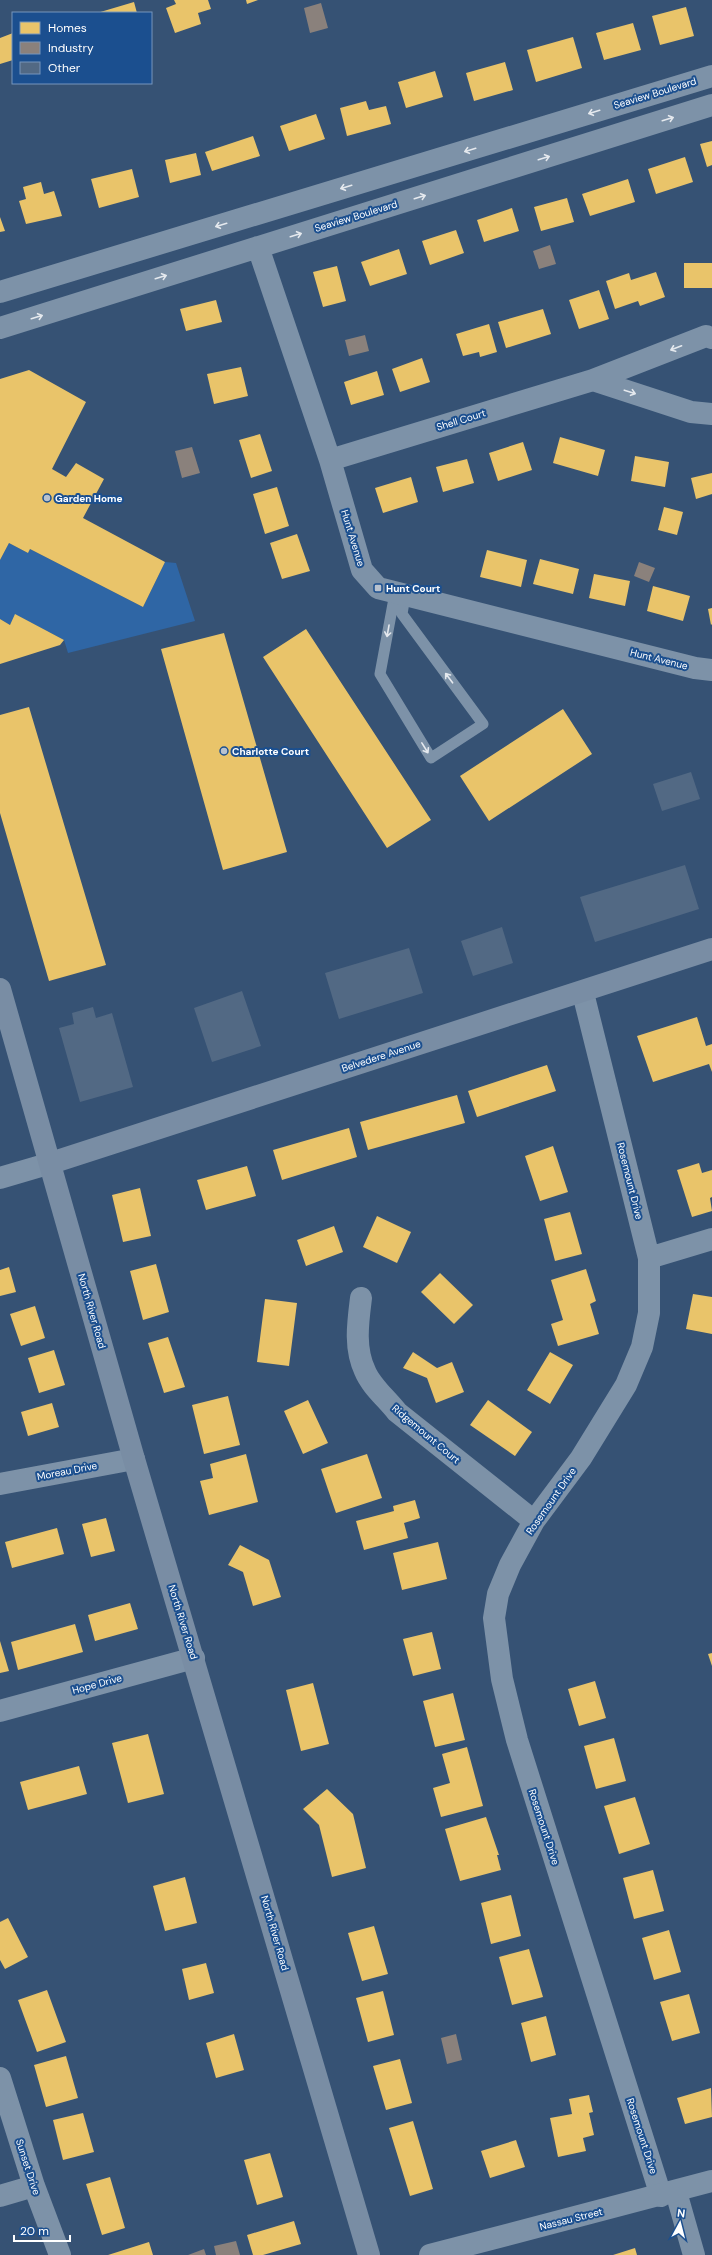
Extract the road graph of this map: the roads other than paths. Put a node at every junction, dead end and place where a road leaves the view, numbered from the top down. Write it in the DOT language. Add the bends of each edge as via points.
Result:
graph roads {
  1 [pos="712,76"];
  2 [pos="712,105"];
  3 [pos="258,247"];
  4 [pos="0,292"];
  5 [pos="0,328"];
  6 [pos="712,338"];
  7 [pos="593,380"];
  8 [pos="712,414"];
  9 [pos="330,460"];
  10 [pos="400,594"];
  11 [pos="712,670"];
  12 [pos="712,949"];
  13 [pos="0,989"];
  14 [pos="583,993"];
  15 [pos="51,1163"];
  16 [pos="0,1178"];
  17 [pos="712,1239"];
  18 [pos="649,1258"];
  19 [pos="361,1298"];
  20 [pos="134,1459"];
  21 [pos="0,1484"];
  22 [pos="534,1521"];
  23 [pos="194,1658"];
  24 [pos="0,1711"];
  25 [pos="0,2078"];
  26 [pos="712,2181"];
  27 [pos="34,2186"];
  28 [pos="668,2194"];
  29 [pos="0,2196"];
  30 [pos="60,2255"];
  31 [pos="369,2255"];
  32 [pos="430,2255"];
  33 [pos="694,2255"];
  1 -- 4 [label="street, Seaview Boulevard, one-way"];
  3 -- 2 [label="street, Seaview Boulevard, one-way"];
  5 -- 3 [label="street, Seaview Boulevard, one-way"];
  3 -- 9 [label="street, Hunt Avenue"];
  6 -- 7 [label="street, Shell Court, one-way" via="706,336"];
  7 -- 8 [label="street, one-way" via="691,412"];
  7 -- 9 [label="street, Shell Court"];
  9 -- 10 [label="street, Hunt Avenue" via="362,570 378,588"];
  10 -- 10 [label="lane, one-way" via="380,674 431,758 483,724 402,614"];
  10 -- 11 [label="street, Hunt Avenue" via="695,668"];
  12 -- 14 [label="main road, Belvedere Avenue"];
  13 -- 15 [label="main road, North River Road"];
  14 -- 15 [label="main road, Belvedere Avenue"];
  14 -- 18 [label="street, Rosemount Drive"];
  15 -- 16 [label="street"];
  15 -- 20 [label="main road, North River Road"];
  17 -- 18 [label="street"];
  18 -- 22 [label="street, Rosemount Drive" via="649,1313 642,1347 626,1385 581,1458"];
  19 -- 22 [label="street, Ridgemount Court" via="356,1333 365,1371 378,1390 397,1412"];
  20 -- 21 [label="street, Moreau Drive"];
  20 -- 23 [label="main road, North River Road"];
  22 -- 28 [label="street, Rosemount Drive" via="510,1564 498,1594 494,1618 502,1679 517,1740"];
  23 -- 24 [label="street, Hope Drive"];
  23 -- 31 [label="main road, North River Road"];
  25 -- 27 [label="street, Sunset Drive"];
  26 -- 28 [label="street, Nassau Street"];
  27 -- 29 [label="street"];
  27 -- 30 [label="street, Sunset Drive"];
  28 -- 32 [label="street, Nassau Street"];
  28 -- 33 [label="street, Rosemount Drive"];
}
